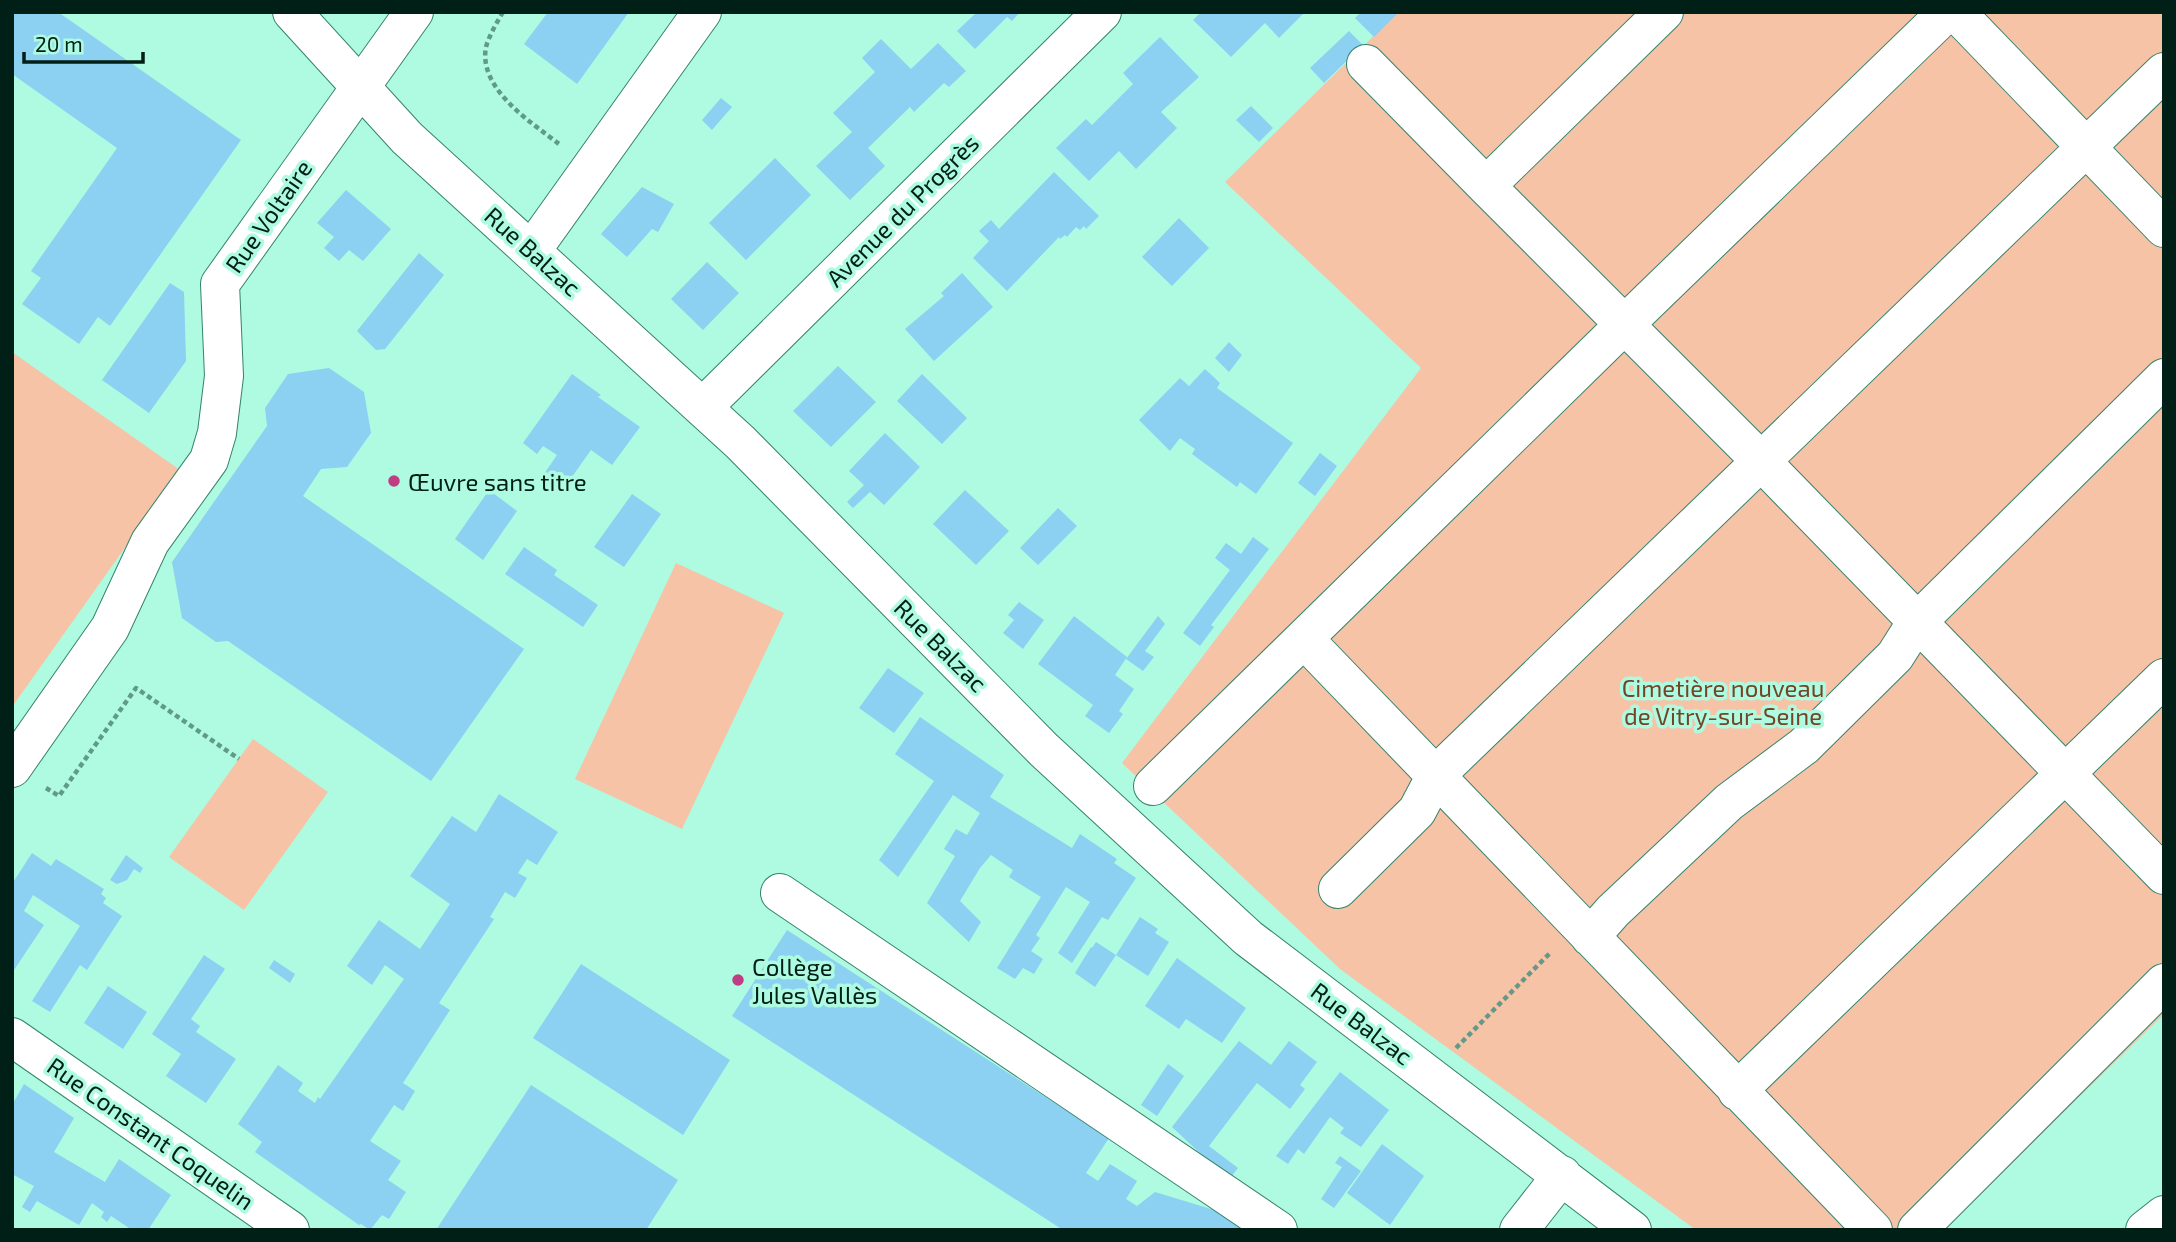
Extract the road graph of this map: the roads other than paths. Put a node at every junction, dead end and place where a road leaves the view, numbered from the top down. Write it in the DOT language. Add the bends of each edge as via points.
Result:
graph roads {
  1 [pos="292,12"];
  2 [pos="414,12"];
  3 [pos="702,12"];
  4 [pos="1102,12"];
  5 [pos="1664,12"];
  6 [pos="1948,12"];
  7 [pos="1956,12"];
  8 [pos="1366,64"];
  9 [pos="2164,72"];
  10 [pos="360,87"];
  11 [pos="2085,148"];
  12 [pos="1486,186"];
  13 [pos="2164,228"];
  14 [pos="532,250"];
  15 [pos="1626,323"];
  16 [pos="2164,378"];
  17 [pos="703,407"];
  18 [pos="1762,462"];
  19 [pos="1916,622"];
  20 [pos="1305,640"];
  21 [pos="2164,678"];
  22 [pos="13,767"];
  23 [pos="2065,774"];
  24 [pos="1436,775"];
  25 [pos="1153,786"];
  26 [pos="2164,875"];
  27 [pos="1338,889"];
  28 [pos="780,893"];
  29 [pos="1584,930"];
  30 [pos="2164,983"];
  31 [pos="12,1037"];
  32 [pos="1737,1091"];
  33 [pos="1562,1175"];
  34 [pos="2164,1215"];
  35 [pos="290,1230"];
  36 [pos="1278,1230"];
  37 [pos="1519,1230"];
  38 [pos="1632,1230"];
  39 [pos="1873,1230"];
  40 [pos="1917,1230"];
  41 [pos="2145,1230"];
  1 -- 10 [label="street, Rue Balzac"];
  2 -- 10 [label="street, Rue Voltaire"];
  3 -- 14 [label="street"];
  4 -- 17 [label="street, Avenue du Progrès"];
  5 -- 12 [label="street"];
  6 -- 15 [label="street"];
  7 -- 11 [label="street"];
  8 -- 12 [label="street"];
  9 -- 11 [label="street"];
  10 -- 14 [label="street, Rue Balzac" via="407,138"];
  10 -- 22 [label="street, Rue Voltaire" via="220,284 224,376 218,433 209,460 150,542 110,628"];
  11 -- 13 [label="street"];
  11 -- 18 [label="street"];
  12 -- 15 [label="street"];
  14 -- 17 [label="street, Rue Balzac"];
  15 -- 18 [label="street"];
  15 -- 20 [label="street"];
  16 -- 19 [label="street"];
  17 -- 33 [label="street, Rue Balzac" via="1044,750 1248,938"];
  18 -- 19 [label="street"];
  18 -- 24 [label="street"];
  19 -- 23 [label="street"];
  19 -- 29 [label="street" via="1895,656 1804,746 1729,802 1613,911"];
  20 -- 24 [label="street"];
  20 -- 25 [label="street"];
  21 -- 23 [label="street"];
  23 -- 26 [label="street"];
  23 -- 32 [label="street"];
  24 -- 27 [label="street" via="1417,811"];
  24 -- 29 [label="street"];
  28 -- 36 [label="street"];
  29 -- 32 [label="street"];
  30 -- 40 [label="street"];
  31 -- 35 [label="street, Rue Constant Coquelin"];
  32 -- 39 [label="street"];
  33 -- 37 [label="street"];
  33 -- 38 [label="street, Rue Balzac"];
  34 -- 41 [label="street"];
}
